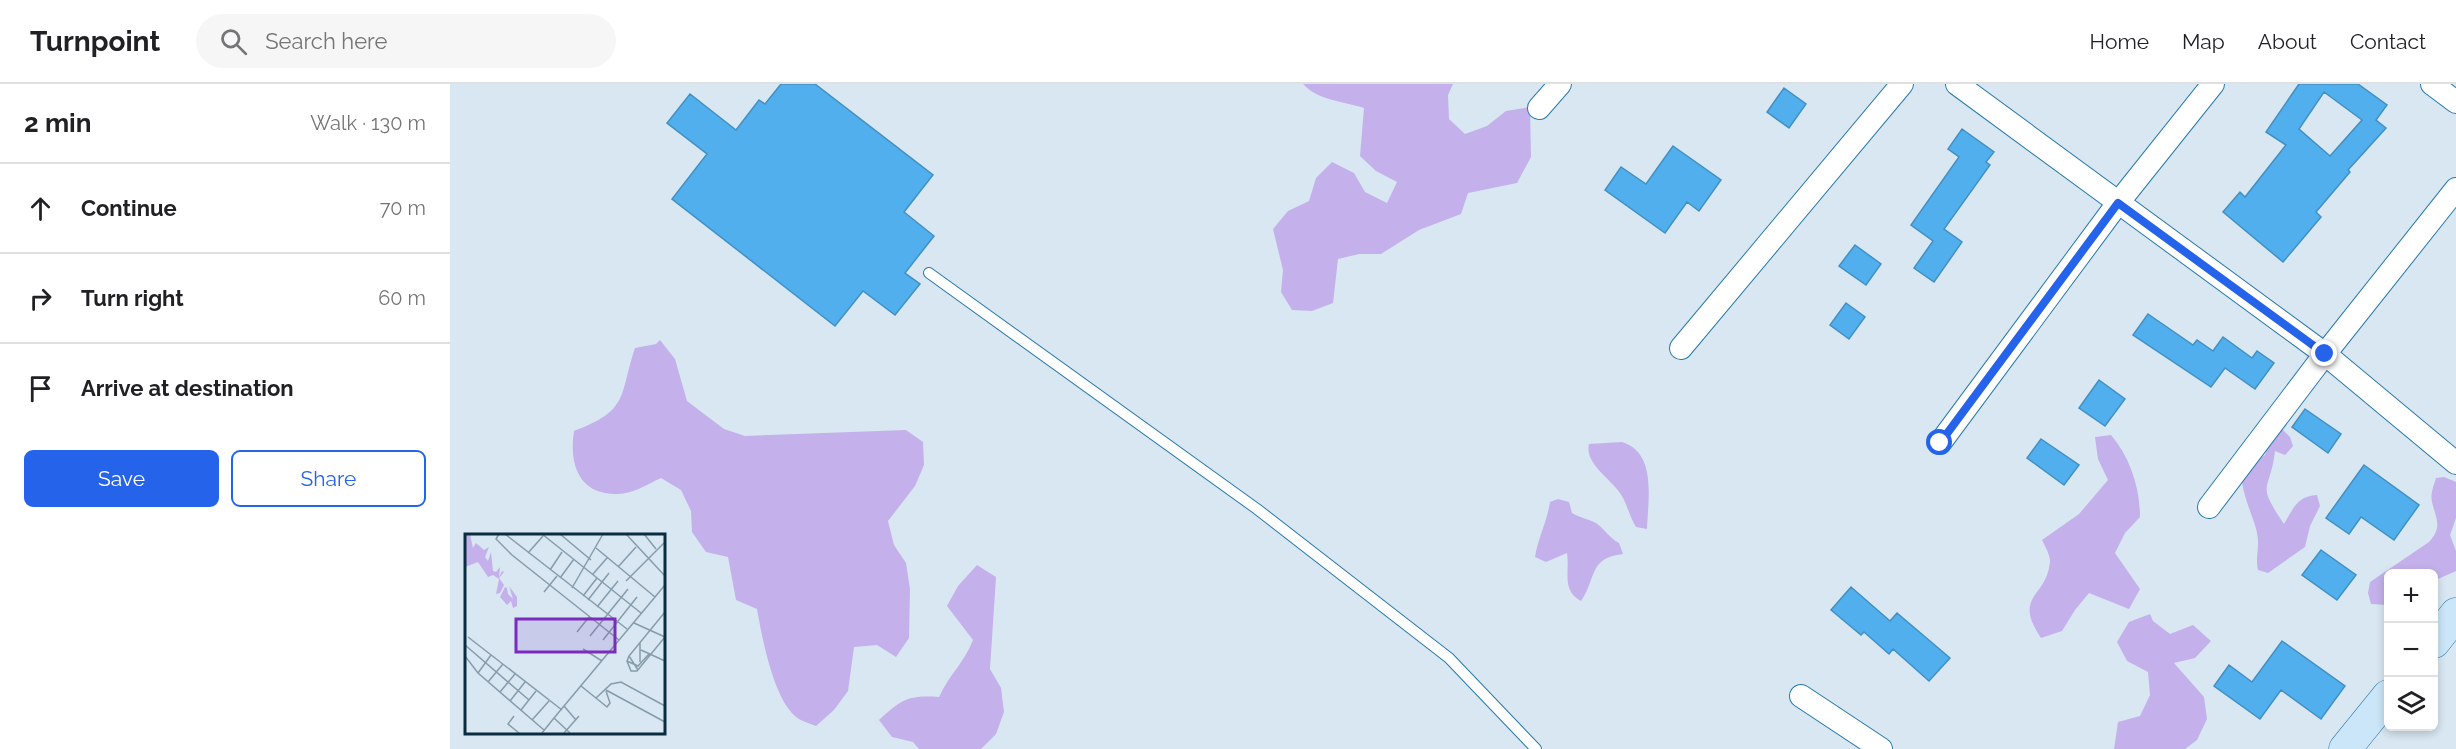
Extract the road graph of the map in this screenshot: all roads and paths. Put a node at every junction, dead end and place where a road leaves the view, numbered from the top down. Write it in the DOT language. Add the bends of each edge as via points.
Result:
graph roads {
  1 [pos="1560,84"];
  2 [pos="1902,84"];
  3 [pos="1958,84"];
  4 [pos="2213,84"];
  5 [pos="2432,84"];
  6 [pos="2456,102"];
  7 [pos="1539,108"];
  8 [pos="2456,189"];
  9 [pos="2118,203"];
  10 [pos="929,273"];
  11 [pos="1681,348"];
  12 [pos="2325,354"];
  13 [pos="1940,443"];
  14 [pos="2456,463"];
  15 [pos="2209,507"];
  16 [pos="2456,614"];
  17 [pos="2438,636"];
  18 [pos="1801,696"];
  19 [pos="2384,701"];
  20 [pos="1536,749"];
  21 [pos="1881,749"];
  22 [pos="2345,749"];
  1 -- 7 [label="street"];
  2 -- 11 [label="street"];
  3 -- 9 [label="street"];
  4 -- 9 [label="street"];
  5 -- 6 [label="street"];
  8 -- 12 [label="street"];
  9 -- 12 [label="street"];
  9 -- 13 [label="street"];
  10 -- 20 [label="lane" via="1257,509 1449,658"];
  12 -- 14 [label="street"];
  12 -- 15 [label="street"];
  16 -- 17 [label="main road"];
  18 -- 21 [label="street"];
  19 -- 22 [label="main road"];
}
